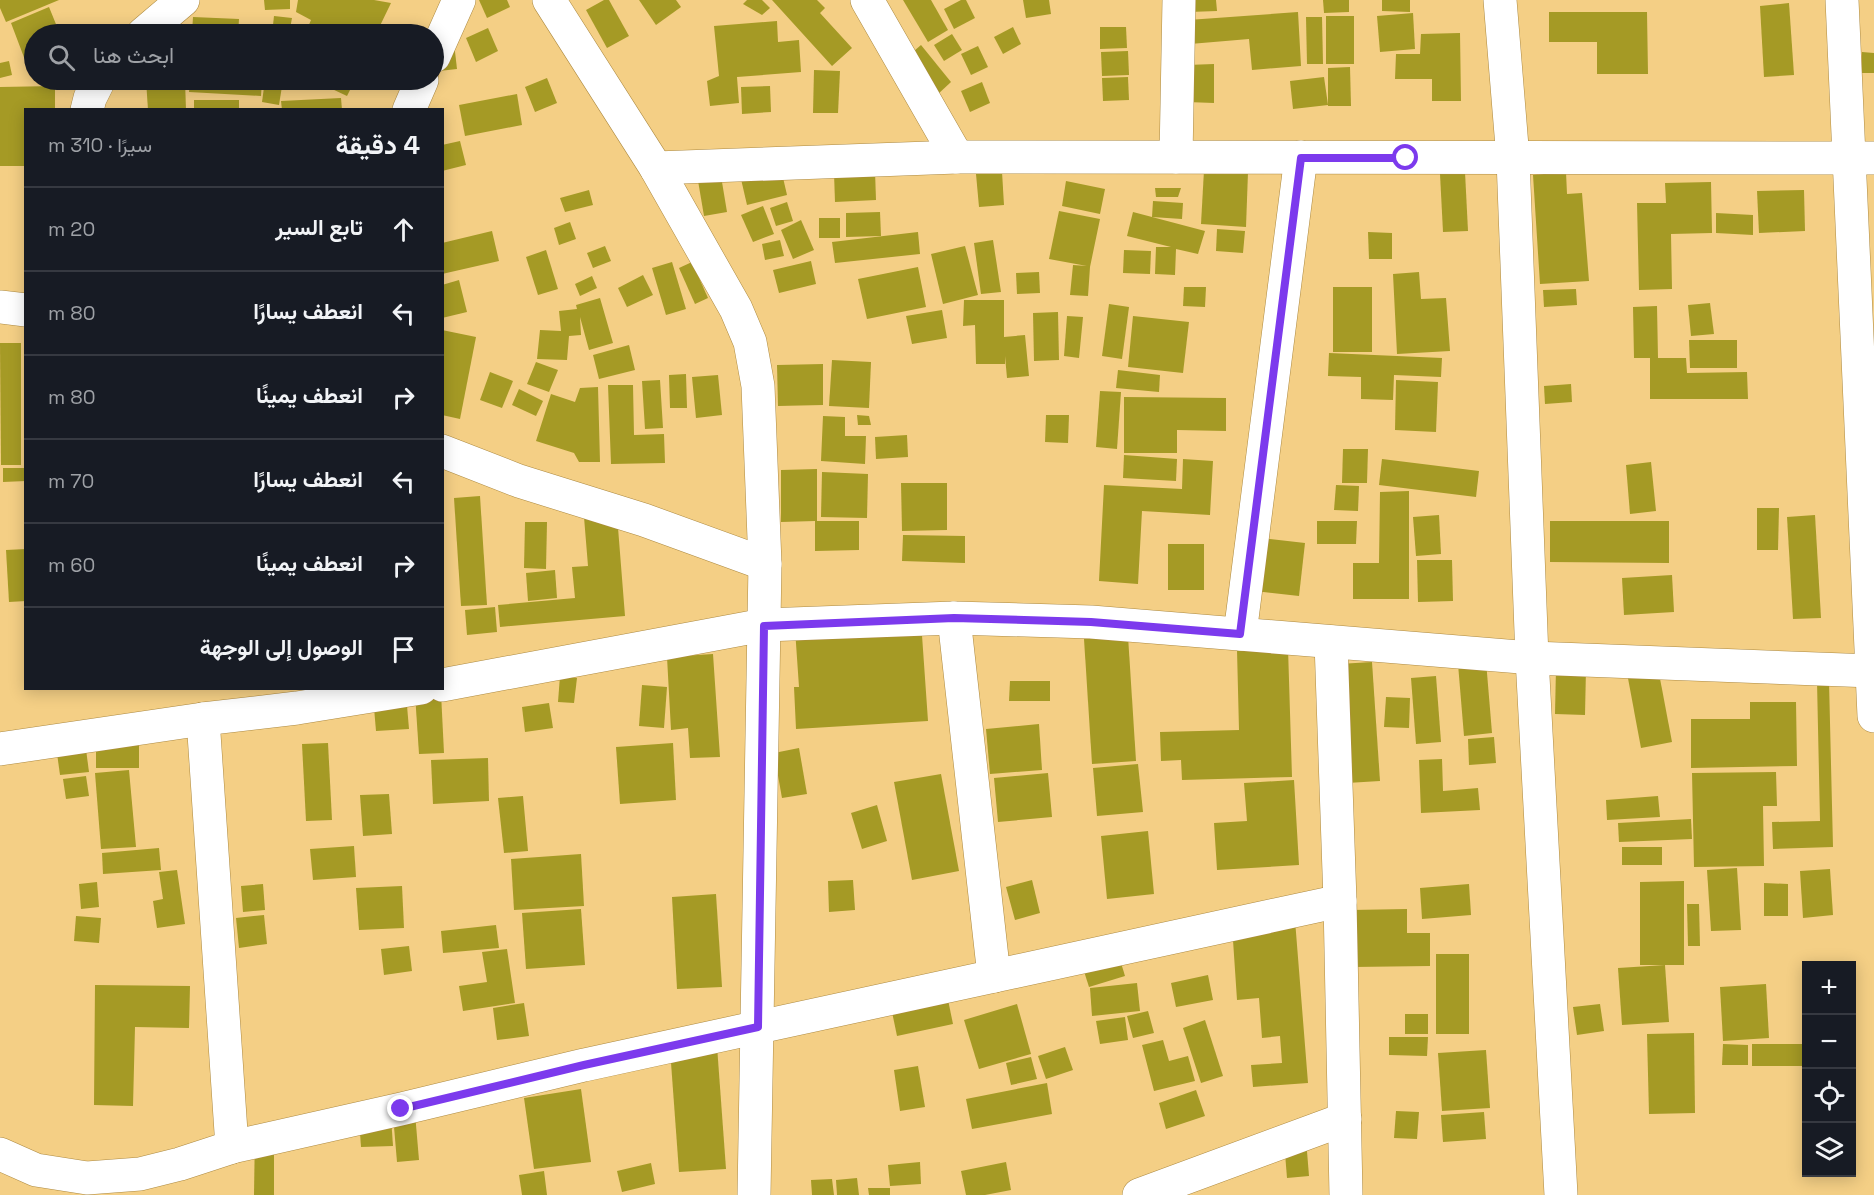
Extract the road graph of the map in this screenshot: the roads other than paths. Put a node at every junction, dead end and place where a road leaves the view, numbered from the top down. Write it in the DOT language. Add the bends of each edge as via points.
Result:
graph roads {
  1 [pos="183,0"];
  2 [pos="459,0"];
  3 [pos="549,0"];
  4 [pos="867,0"];
  5 [pos="1179,0"];
  6 [pos="1500,0"];
  7 [pos="1842,0"];
  8 [pos="155,24"];
  9 [pos="444,34"];
  10 [pos="94,90"];
  11 [pos="418,90"];
  12 [pos="88,108"];
  13 [pos="410,108"];
  14 [pos="957,157"];
  15 [pos="1176,158"];
  16 [pos="1301,158"];
  17 [pos="1862,158"];
  18 [pos="1513,159"];
  19 [pos="656,168"];
  20 [pos="0,307"];
  21 [pos="24,310"];
  22 [pos="444,453"];
  23 [pos="765,564"];
  24 [pos="1871,565"];
  25 [pos="954,618"];
  26 [pos="764,626"];
  27 [pos="1240,634"];
  28 [pos="1331,642"];
  29 [pos="1532,658"];
  30 [pos="1872,671"];
  31 [pos="444,685"];
  32 [pos="396,690"];
  33 [pos="297,698"];
  34 [pos="1874,716"];
  35 [pos="203,719"];
  36 [pos="0,749"];
  37 [pos="1340,901"];
  38 [pos="994,976"];
  39 [pos="758,1027"];
  40 [pos="1345,1119"];
  41 [pos="232,1147"];
  42 [pos="0,1154"];
  43 [pos="137,1184"];
  44 [pos="754,1195"];
  45 [pos="1139,1195"];
  46 [pos="1346,1195"];
  47 [pos="1561,1195"];
  1 -- 8 [label="street"];
  2 -- 9 [label="street"];
  3 -- 19 [label="street"];
  4 -- 14 [label="street"];
  5 -- 15 [label="street"];
  6 -- 18 [label="street"];
  7 -- 17 [label="street"];
  10 -- 12 [label="street"];
  11 -- 13 [label="street"];
  14 -- 15 [label="street"];
  14 -- 19 [label="street"];
  15 -- 16 [label="street"];
  16 -- 18 [label="street"];
  16 -- 27 [label="street"];
  17 -- 18 [label="street"];
  17 -- 24 [label="street"];
  18 -- 29 [label="street"];
  19 -- 23 [label="street" via="736,309 750,342 758,386"];
  20 -- 21 [label="street"];
  22 -- 23 [label="street"];
  23 -- 26 [label="street"];
  24 -- 30 [label="street"];
  25 -- 26 [label="street"];
  25 -- 27 [label="street" via="1091,622"];
  25 -- 38 [label="street"];
  26 -- 31 [label="street"];
  26 -- 39 [label="street"];
  27 -- 28 [label="street"];
  28 -- 29 [label="street"];
  28 -- 37 [label="street"];
  29 -- 30 [label="street"];
  29 -- 47 [label="street"];
  30 -- 34 [label="street"];
  32 -- 33 [label="street"];
  33 -- 35 [label="street"];
  35 -- 36 [label="street"];
  35 -- 41 [label="street"];
  37 -- 38 [label="street"];
  37 -- 40 [label="street"];
  38 -- 39 [label="street"];
  39 -- 41 [label="street"];
  39 -- 44 [label="street"];
  40 -- 45 [label="street"];
  40 -- 46 [label="street"];
  41 -- 43 [label="street" via="180,1164"];
  42 -- 43 [label="street" via="36,1170"];
}
